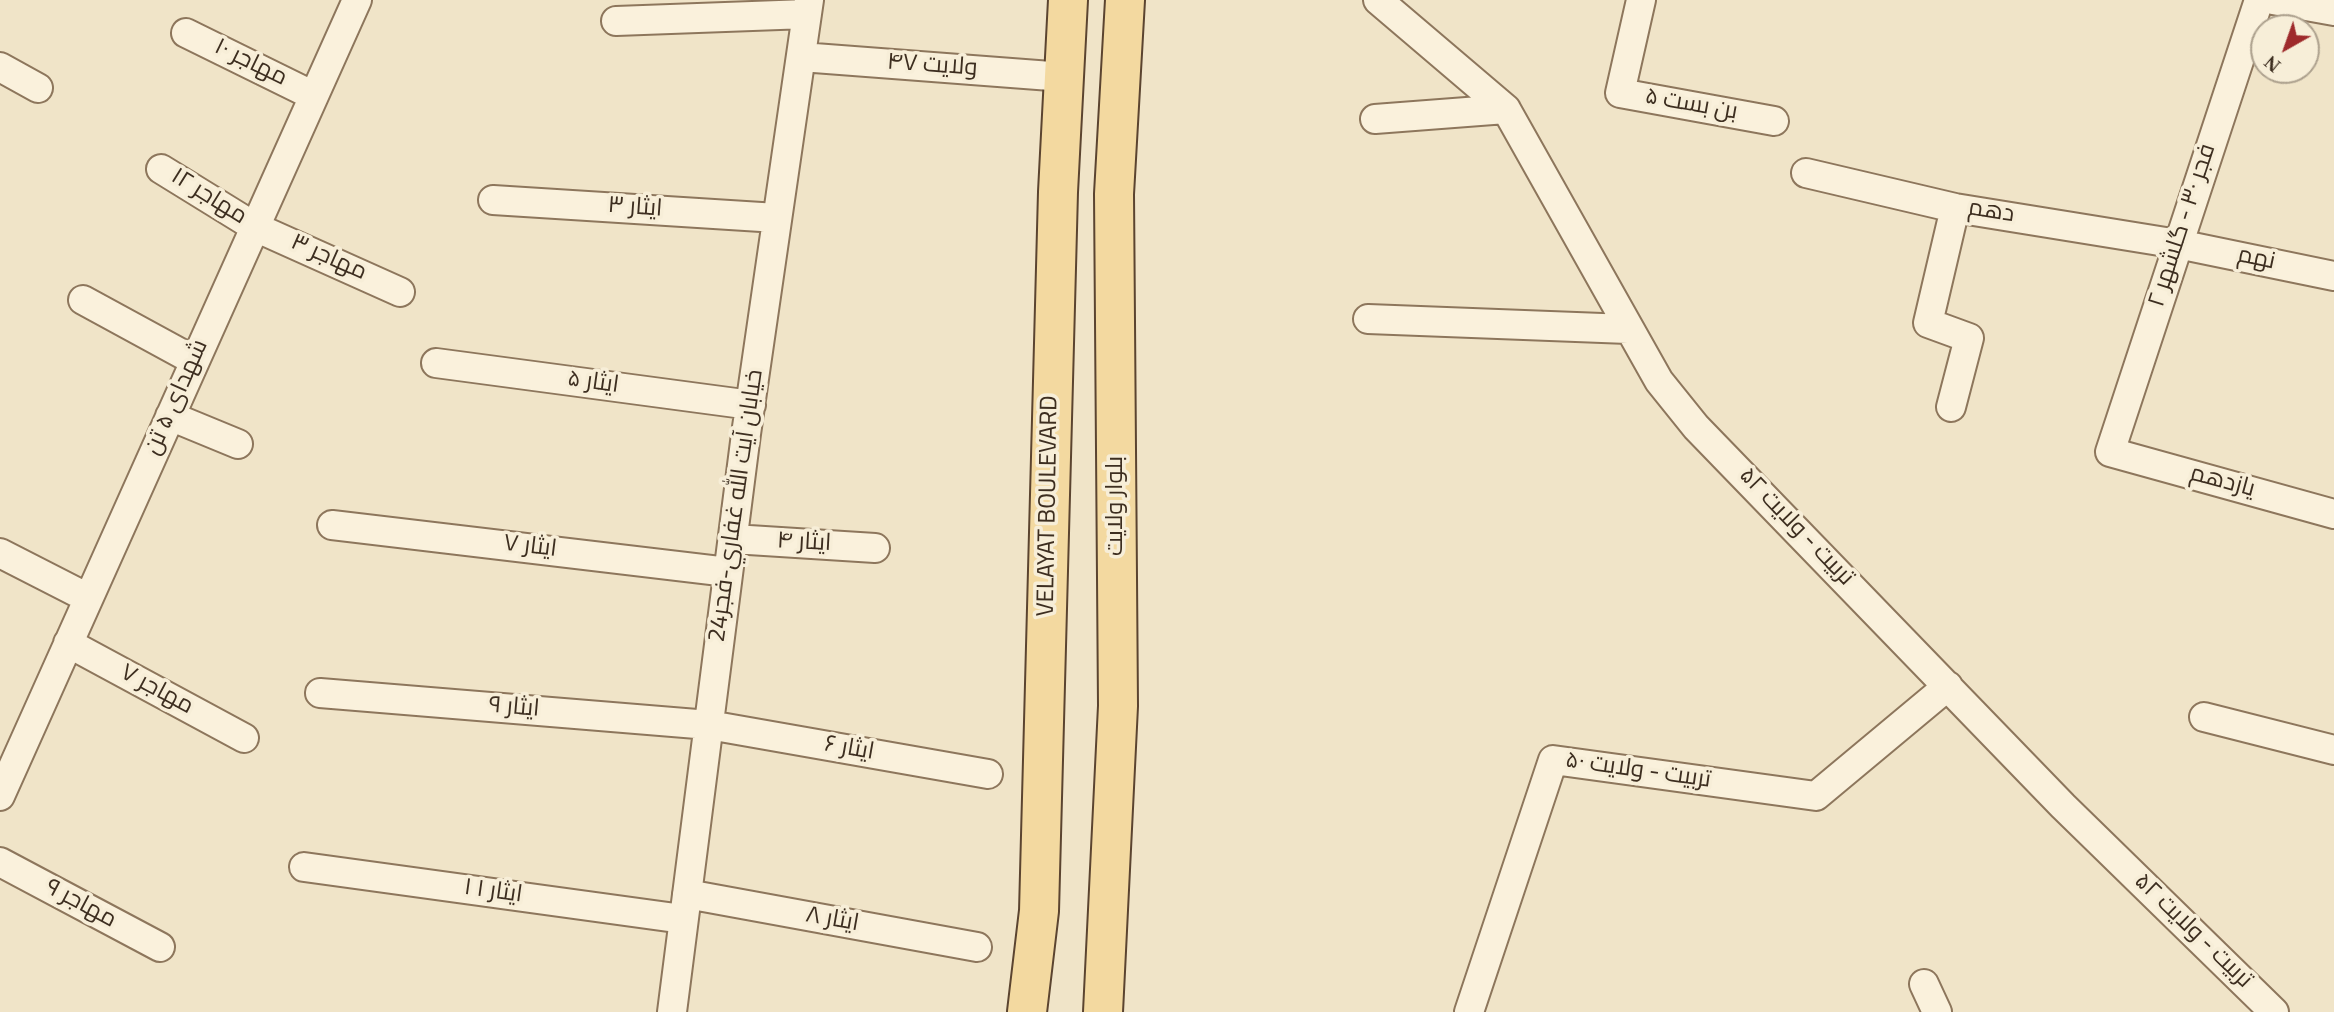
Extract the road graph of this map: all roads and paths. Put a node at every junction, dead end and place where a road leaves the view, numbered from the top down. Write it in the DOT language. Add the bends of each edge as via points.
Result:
graph roads {
  1 [pos="357,0"];
  2 [pos="1069,0"];
  3 [pos="1125,0"];
  4 [pos="1378,0"];
  5 [pos="1641,0"];
  6 [pos="2259,0"];
  7 [pos="2273,0"];
  8 [pos="808,7"];
  9 [pos="2334,11"];
  10 [pos="616,21"];
  11 [pos="186,33"];
  12 [pos="801,57"];
  13 [pos="0,67"];
  14 [pos="1064,77"];
  15 [pos="37,88"];
  16 [pos="314,96"];
  17 [pos="1506,109"];
  18 [pos="1375,119"];
  19 [pos="1774,121"];
  20 [pos="161,169"];
  21 [pos="1806,173"];
  22 [pos="493,200"];
  23 [pos="1955,208"];
  24 [pos="777,218"];
  25 [pos="255,227"];
  26 [pos="2178,244"];
  27 [pos="2334,276"];
  28 [pos="400,292"];
  29 [pos="83,300"];
  30 [pos="1368,319"];
  31 [pos="1628,329"];
  32 [pos="195,360"];
  33 [pos="436,363"];
  34 [pos="751,405"];
  35 [pos="1951,407"];
  36 [pos="170,416"];
  37 [pos="238,444"];
  38 [pos="2110,452"];
  39 [pos="2334,513"];
  40 [pos="332,525"];
  41 [pos="733,539"];
  42 [pos="875,548"];
  43 [pos="0,553"];
  44 [pos="728,572"];
  45 [pos="88,598"];
  46 [pos="68,643"];
  47 [pos="1948,686"];
  48 [pos="320,693"];
  49 [pos="2204,716"];
  50 [pos="709,725"];
  51 [pos="244,738"];
  52 [pos="2334,750"];
  53 [pos="988,774"];
  54 [pos="0,796"];
  55 [pos="0,862"];
  56 [pos="303,867"];
  57 [pos="685,906"];
  58 [pos="160,947"];
  59 [pos="977,947"];
  60 [pos="1924,984"];
  61 [pos="671,1012"];
  62 [pos="1027,1012"];
  63 [pos="1103,1012"];
  64 [pos="1469,1012"];
  65 [pos="1937,1012"];
  66 [pos="2274,1012"];
  1 -- 16 [label="street, شهدای ۵ تن"];
  2 -- 14 [label="main road, VELAYAT BOULEVARD"];
  3 -- 63 [label="main road, بلوار ولایت" via="1114,194 1118,706"];
  4 -- 17 [label="street, تربیت - ولایت ۵۲"];
  5 -- 19 [label="street, بن بست ۵" via="1620,93"];
  6 -- 26 [label="street, فجر ۳۰ - گلشهر ۲"];
  7 -- 9 [label="street"];
  8 -- 10 [label="street"];
  8 -- 12 [label="street, خيابان آيت الله غفاري-فجر24"];
  11 -- 16 [label="street, مهاجر ۱۰"];
  12 -- 14 [label="street, ولایت ۴۷"];
  12 -- 24 [label="street, خيابان آيت الله غفاري-فجر24"];
  13 -- 15 [label="street"];
  14 -- 62 [label="main road, VELAYAT BOULEVARD" via="1039,911"];
  16 -- 25 [label="street, شهدای ۵ تن"];
  17 -- 18 [label="street"];
  17 -- 31 [label="street, تربیت - ولایت ۵۲"];
  20 -- 25 [label="street, مهاجر ۱۲"];
  21 -- 23 [label="street, دهم"];
  22 -- 24 [label="street, ایثار ۳"];
  23 -- 26 [label="street, دهم"];
  23 -- 35 [label="street" via="1928,323 1969,338"];
  24 -- 34 [label="street, خيابان آيت الله غفاري-فجر24"];
  25 -- 28 [label="street, مهاجر ۳"];
  25 -- 32 [label="street, شهدای ۵ تن"];
  26 -- 27 [label="street, نهم"];
  26 -- 38 [label="street, فجر ۳۰ - گلشهر ۲"];
  29 -- 32 [label="street"];
  30 -- 31 [label="street"];
  31 -- 47 [label="street, تربیت - ولایت ۵۲" via="1659,381 1696,427"];
  32 -- 36 [label="street, شهدای ۵ تن"];
  33 -- 34 [label="street, ایثار ۵"];
  34 -- 41 [label="street, خيابان آيت الله غفاري-فجر24"];
  36 -- 37 [label="street"];
  36 -- 45 [label="street, شهدای ۵ تن"];
  38 -- 39 [label="street, یازدهم"];
  40 -- 44 [label="street, ایثار ۷"];
  41 -- 42 [label="street, ایثار ۴"];
  41 -- 44 [label="street, خيابان آيت الله غفاري-فجر24"];
  43 -- 45 [label="street"];
  44 -- 50 [label="street, خيابان آيت الله غفاري-فجر24"];
  45 -- 46 [label="street, شهدای ۵ تن"];
  46 -- 51 [label="street, مهاجر ۷"];
  46 -- 54 [label="street, شهدای ۵ تن"];
  47 -- 64 [label="street, تربیت - ولایت ۵۰" via="1816,796 1553,760"];
  47 -- 66 [label="street, تربیت - ولایت ۵۲" via="2063,806"];
  48 -- 50 [label="street, ایثار ۹"];
  49 -- 52 [label="street"];
  50 -- 53 [label="street, ایثار ۶"];
  50 -- 57 [label="street, خيابان آيت الله غفاري-فجر24"];
  55 -- 58 [label="street, مهاجر ۹"];
  56 -- 57 [label="street, ایثار ۱ ۱"];
  57 -- 59 [label="street, ایثار ۸"];
  57 -- 61 [label="street, خيابان آيت الله غفاري-فجر24"];
  60 -- 65 [label="street"];
}
